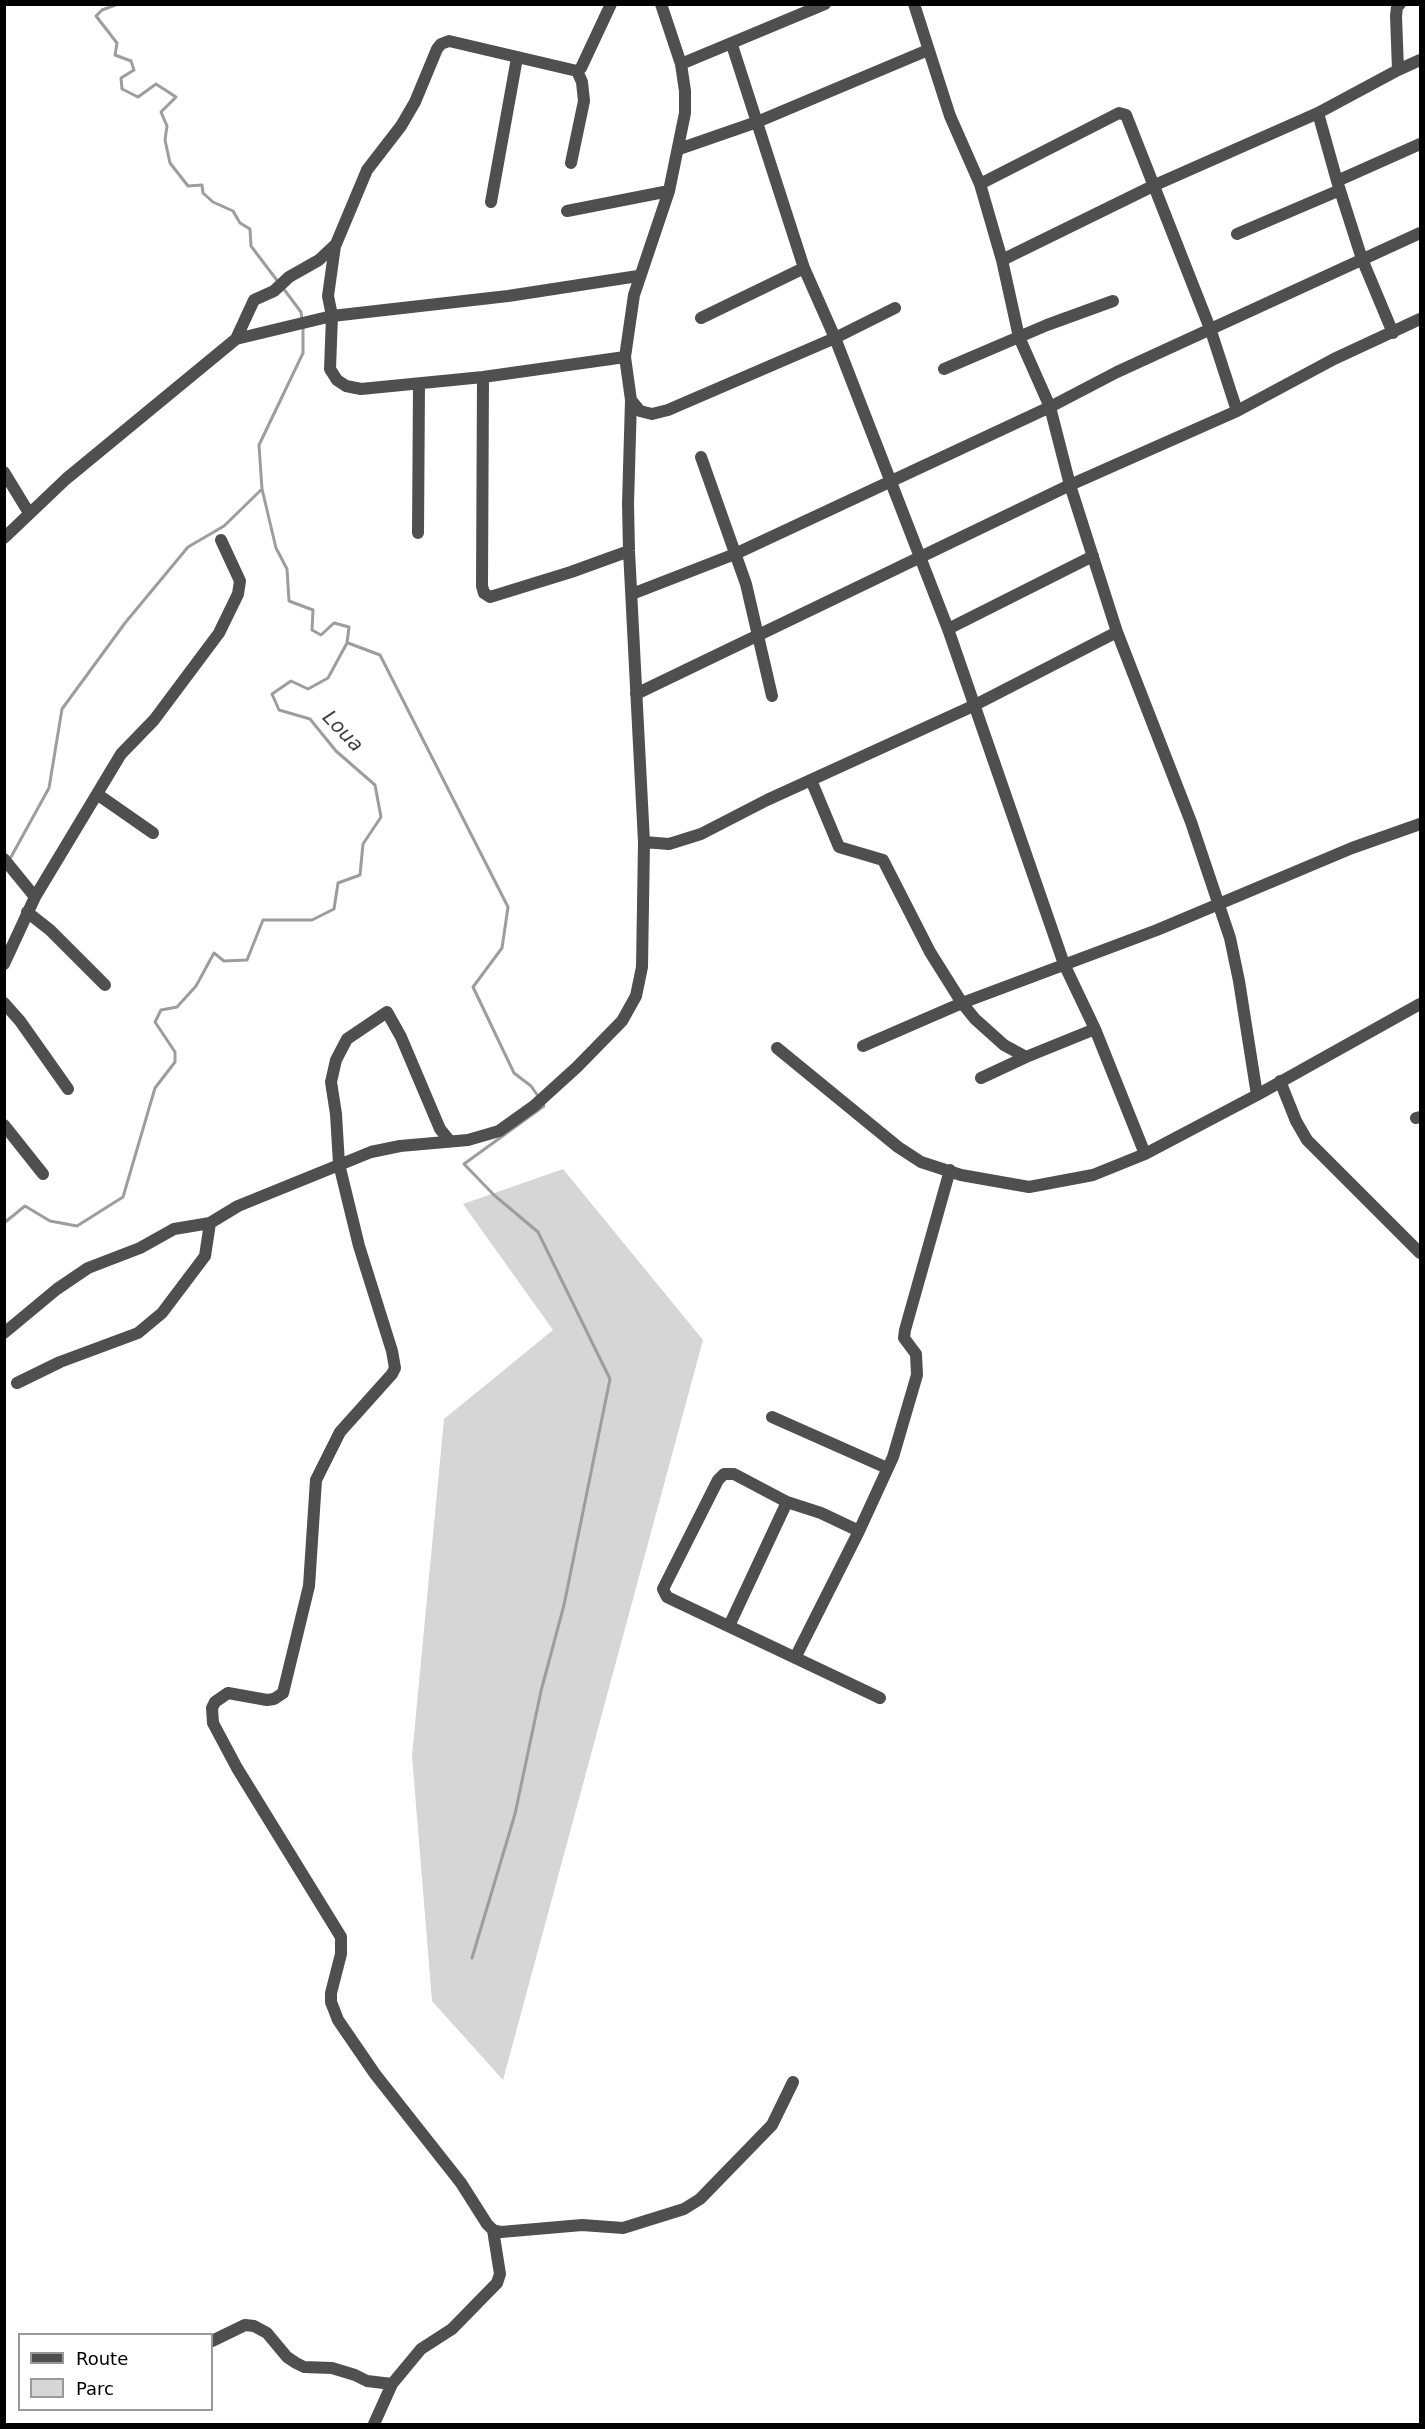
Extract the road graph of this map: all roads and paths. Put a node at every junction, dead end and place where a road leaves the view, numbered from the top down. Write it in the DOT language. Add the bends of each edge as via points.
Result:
graph roads {
  1 [pos="611,4"];
  2 [pos="661,4"];
  3 [pos="825,4"];
  4 [pos="914,4"];
  5 [pos="1400,4"];
  6 [pos="732,45"];
  7 [pos="928,50"];
  8 [pos="517,58"];
  9 [pos="1420,60"];
  10 [pos="681,64"];
  11 [pos="1398,70"];
  12 [pos="577,71"];
  13 [pos="1318,113"];
  14 [pos="757,122"];
  15 [pos="1420,144"];
  16 [pos="679,149"];
  17 [pos="571,163"];
  18 [pos="980,184"];
  19 [pos="1155,185"];
  20 [pos="1338,186"];
  21 [pos="669,191"];
  22 [pos="491,202"];
  23 [pos="567,211"];
  24 [pos="1420,233"];
  25 [pos="1237,234"];
  26 [pos="336,244"];
  27 [pos="1362,259"];
  28 [pos="1002,261"];
  29 [pos="804,268"];
  30 [pos="638,276"];
  31 [pos="1113,300"];
  32 [pos="895,308"];
  33 [pos="332,316"];
  34 [pos="701,318"];
  35 [pos="1420,319"];
  36 [pos="1211,331"];
  37 [pos="1393,333"];
  38 [pos="1019,337"];
  39 [pos="835,338"];
  40 [pos="236,339"];
  41 [pos="625,357"];
  42 [pos="944,369"];
  43 [pos="483,377"];
  44 [pos="419,384"];
  45 [pos="631,400"];
  46 [pos="1050,407"];
  47 [pos="1237,411"];
  48 [pos="701,457"];
  49 [pos="4,472"];
  50 [pos="890,482"];
  51 [pos="1070,485"];
  52 [pos="29,513"];
  53 [pos="418,534"];
  54 [pos="4,538"];
  55 [pos="221,540"];
  56 [pos="629,551"];
  57 [pos="735,554"];
  58 [pos="1093,556"];
  59 [pos="920,557"];
  60 [pos="632,594"];
  61 [pos="948,629"];
  62 [pos="1117,632"];
  63 [pos="756,636"];
  64 [pos="636,694"];
  65 [pos="772,696"];
  66 [pos="973,706"];
  67 [pos="810,780"];
  68 [pos="97,794"];
  69 [pos="1420,824"];
  70 [pos="153,833"];
  71 [pos="644,842"];
  72 [pos="4,859"];
  73 [pos="34,897"];
  74 [pos="1219,904"];
  75 [pos="27,912"];
  76 [pos="4,964"];
  77 [pos="1064,964"];
  78 [pos="105,985"];
  79 [pos="962,1002"];
  80 [pos="4,1003"];
  81 [pos="1420,1004"];
  82 [pos="1095,1029"];
  83 [pos="863,1046"];
  84 [pos="777,1048"];
  85 [pos="1026,1057"];
  86 [pos="981,1078"];
  87 [pos="1280,1081"];
  88 [pos="68,1089"];
  89 [pos="1257,1095"];
  90 [pos="4,1125"];
  91 [pos="449,1140"];
  92 [pos="1145,1154"];
  93 [pos="339,1164"];
  94 [pos="950,1170"];
  95 [pos="43,1174"];
  96 [pos="210,1223"];
  97 [pos="1420,1253"];
  98 [pos="4,1333"];
  99 [pos="17,1383"];
  100 [pos="772,1417"];
  101 [pos="887,1468"];
  102 [pos="787,1502"];
  103 [pos="859,1531"];
  104 [pos="729,1626"];
  105 [pos="795,1658"];
  106 [pos="880,1698"];
  107 [pos="793,2082"];
  108 [pos="493,2230"];
  109 [pos="213,2341"];
  110 [pos="392,2384"];
  111 [pos="374,2424"];
  1 -- 12 [label="street"];
  2 -- 10 [label="street"];
  3 -- 6 [label="street"];
  4 -- 7 [label="street"];
  5 -- 11 [label="street" via="1396,16"];
  6 -- 10 [label="street"];
  6 -- 14 [label="street"];
  7 -- 14 [label="street"];
  7 -- 18 [label="street" via="950,116"];
  8 -- 12 [label="street"];
  8 -- 22 [label="street"];
  8 -- 26 [label="street" via="449,41 441,44 415,102 367,170"];
  9 -- 11 [label="street"];
  10 -- 16 [label="street" via="686,91"];
  11 -- 13 [label="street"];
  12 -- 17 [label="street" via="584,101"];
  13 -- 19 [label="street"];
  13 -- 20 [label="street"];
  14 -- 16 [label="street"];
  14 -- 29 [label="street"];
  15 -- 20 [label="street"];
  16 -- 21 [label="street"];
  18 -- 19 [label="street" via="1122,113"];
  18 -- 28 [label="street"];
  19 -- 28 [label="street"];
  19 -- 36 [label="street"];
  20 -- 25 [label="street"];
  20 -- 27 [label="street"];
  21 -- 23 [label="street"];
  21 -- 30 [label="street"];
  24 -- 27 [label="street"];
  26 -- 33 [label="street" via="328,296"];
  26 -- 40 [label="street" via="274,291 254,300"];
  27 -- 36 [label="street"];
  27 -- 37 [label="street"];
  28 -- 38 [label="street"];
  29 -- 34 [label="street"];
  29 -- 39 [label="street"];
  30 -- 33 [label="street"];
  30 -- 41 [label="street"];
  31 -- 38 [label="street"];
  32 -- 39 [label="street"];
  33 -- 40 [label="street"];
  33 -- 44 [label="street" via="330,369 337,380 361,388"];
  35 -- 37 [label="street"];
  36 -- 46 [label="street" via="1117,372"];
  36 -- 47 [label="street"];
  37 -- 47 [label="street" via="1334,359"];
  38 -- 42 [label="street"];
  38 -- 46 [label="street"];
  39 -- 45 [label="street" via="668,410 652,414 640,411"];
  39 -- 50 [label="street"];
  40 -- 52 [label="street"];
  41 -- 43 [label="street"];
  41 -- 45 [label="street"];
  43 -- 44 [label="street"];
  43 -- 56 [label="street" via="484,593 490,597"];
  44 -- 53 [label="street"];
  45 -- 56 [label="street"];
  46 -- 50 [label="street"];
  46 -- 51 [label="street"];
  47 -- 51 [label="street"];
  48 -- 57 [label="street"];
  49 -- 52 [label="street"];
  50 -- 57 [label="street"];
  50 -- 59 [label="street"];
  51 -- 58 [label="street"];
  51 -- 59 [label="street"];
  52 -- 54 [label="street"];
  55 -- 68 [label="street" via="240,581 238,594 219,633 154,720 121,754"];
  56 -- 60 [label="street"];
  57 -- 60 [label="street"];
  57 -- 63 [label="street" via="746,584"];
  58 -- 61 [label="street"];
  58 -- 62 [label="street"];
  59 -- 61 [label="street"];
  59 -- 63 [label="street"];
  60 -- 64 [label="street"];
  61 -- 66 [label="street"];
  62 -- 66 [label="street"];
  62 -- 74 [label="street"];
  63 -- 64 [label="street"];
  63 -- 65 [label="street"];
  64 -- 71 [label="street"];
  66 -- 67 [label="street"];
  66 -- 77 [label="street"];
  67 -- 71 [label="street" via="688,839 669,844"];
  67 -- 79 [label="street" via="839,846 878,858 887,865 930,952"];
  68 -- 70 [label="street"];
  68 -- 73 [label="street"];
  69 -- 74 [label="street"];
  71 -- 91 [label="street" via="642,967 636,996 622,1021 545,1097 499,1131 475,1139"];
  72 -- 73 [label="street"];
  73 -- 75 [label="street"];
  74 -- 77 [label="street"];
  74 -- 89 [label="street" via="1239,981"];
  75 -- 76 [label="street"];
  75 -- 78 [label="street"];
  77 -- 79 [label="street"];
  77 -- 82 [label="street"];
  79 -- 83 [label="street"];
  79 -- 85 [label="street" via="1004,1045"];
  80 -- 88 [label="street"];
  81 -- 87 [label="street"];
  82 -- 85 [label="street"];
  82 -- 92 [label="street"];
  84 -- 94 [label="street" via="898,1147 921,1162"];
  85 -- 86 [label="street"];
  87 -- 89 [label="street"];
  87 -- 97 [label="street" via="1307,1140"];
  89 -- 92 [label="street"];
  90 -- 95 [label="street"];
  91 -- 93 [label="street" via="371,1152"];
  91 -- 93 [label="street" via="440,1129 387,1012 347,1039 336,1059 331,1082"];
  92 -- 94 [label="street" via="1093,1175 1029,1186"];
  93 -- 96 [label="street" via="238,1206"];
  93 -- 108 [label="street" via="394,1368 340,1432 316,1480 309,1586 283,1693 274,1700 228,1693 215,1702 211,1715 237,1768 341,1937 342,1954 331,1993 338,2020"];
  94 -- 101 [label="street" via="905,1330 904,1338 916,1354 917,1375"];
  96 -- 98 [label="street" via="174,1229 140,1248 88,1268"];
  96 -- 99 [label="street" via="205,1256 162,1313 138,1333"];
  100 -- 101 [label="street"];
  101 -- 103 [label="street"];
  102 -- 103 [label="street"];
  102 -- 104 [label="street"];
  102 -- 104 [label="street" via="734,1474 724,1474 664,1586 667,1597"];
  103 -- 105 [label="street"];
  104 -- 105 [label="street"];
  105 -- 106 [label="street"];
  107 -- 108 [label="street" via="771,2125 699,2199 684,2209 622,2228 582,2225"];
  108 -- 110 [label="street" via="500,2274 497,2283 452,2328 421,2349"];
  109 -- 110 [label="street" via="245,2325 254,2326 267,2333 287,2357 304,2367 332,2368 367,2381"];
  110 -- 111 [label="street"];
}
